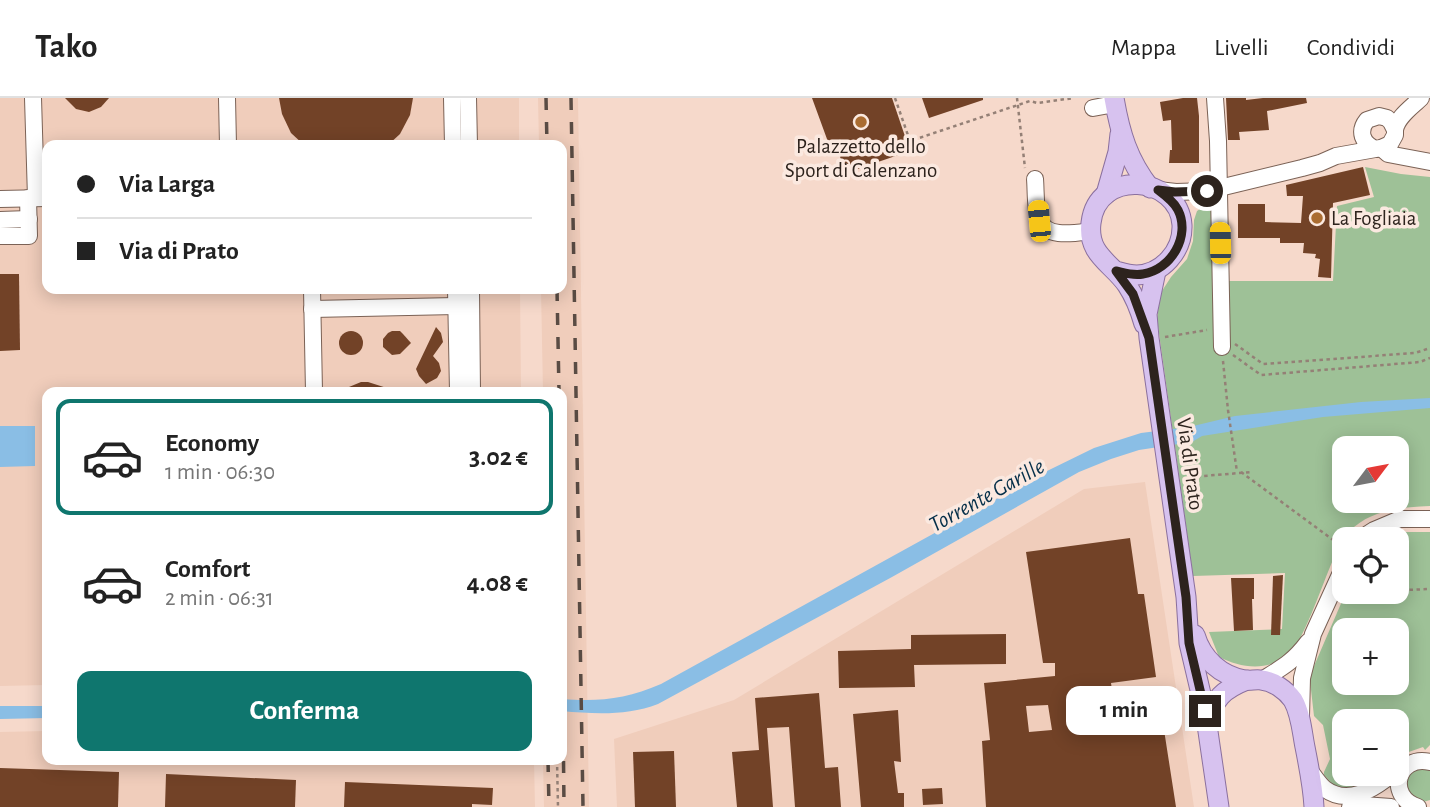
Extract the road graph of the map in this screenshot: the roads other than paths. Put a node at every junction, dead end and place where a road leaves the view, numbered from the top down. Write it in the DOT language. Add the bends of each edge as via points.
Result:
graph roads {
  1 [pos="33,98"];
  2 [pos="227,98"];
  3 [pos="452,98"];
  4 [pos="468,98"];
  5 [pos="1215,98"];
  6 [pos="1412,98"];
  7 [pos="1421,98"];
  8 [pos="1115,101"];
  9 [pos="1093,108"];
  10 [pos="1379,116"];
  11 [pos="1120,129"];
  12 [pos="1362,129"];
  13 [pos="1395,133"];
  14 [pos="228,140"];
  15 [pos="453,140"];
  16 [pos="469,140"];
  17 [pos="1379,148"];
  18 [pos="1336,156"];
  19 [pos="1429,162"];
  20 [pos="1035,179"];
  21 [pos="1154,189"];
  22 [pos="1213,189"];
  23 [pos="1106,194"];
  24 [pos="37,198"];
  25 [pos="0,199"];
  26 [pos="1180,216"];
  27 [pos="0,220"];
  28 [pos="29,227"];
  29 [pos="1091,231"];
  30 [pos="0,236"];
  31 [pos="1116,271"];
  32 [pos="1156,271"];
  33 [pos="312,294"];
  34 [pos="456,294"];
  35 [pos="471,294"];
  36 [pos="456,306"];
  37 [pos="312,309"];
  38 [pos="1221,336"];
  39 [pos="1152,338"];
  40 [pos="314,387"];
  41 [pos="458,387"];
  42 [pos="472,387"];
  43 [pos="1430,519"];
  44 [pos="1381,527"];
  45 [pos="1332,592"];
  46 [pos="1186,597"];
  47 [pos="1313,634"];
  48 [pos="1254,680"];
  49 [pos="1300,719"];
  50 [pos="1208,732"];
  51 [pos="1430,762"];
  52 [pos="1409,765"];
  53 [pos="1310,771"];
  54 [pos="1378,786"];
  55 [pos="1399,786"];
  56 [pos="1219,807"];
  57 [pos="1314,807"];
  58 [pos="1350,807"];
  59 [pos="1391,807"];
  60 [pos="1418,807"];
  1 -- 24 [label="street"];
  2 -- 14 [label="street"];
  3 -- 15 [label="street"];
  4 -- 16 [label="street"];
  5 -- 22 [label="street"];
  6 -- 10 [label="street"];
  7 -- 13 [label="street" via="1400,118"];
  8 -- 9 [label="street"];
  8 -- 11 [label="main road"];
  10 -- 12 [label="street" via="1367,120"];
  10 -- 13 [label="street" via="1391,122"];
  11 -- 21 [label="main road" via="1141,176"];
  11 -- 23 [label="main road"];
  12 -- 17 [label="street" via="1363,139"];
  12 -- 18 [label="street"];
  13 -- 17 [label="street" via="1390,144"];
  13 -- 19 [label="street" via="1401,145"];
  17 -- 18 [label="street"];
  17 -- 19 [label="street"];
  18 -- 22 [label="street" via="1302,169"];
  20 -- 29 [label="street" via="1039,221 1046,229 1066,235"];
  21 -- 22 [label="street"];
  21 -- 23 [label="main road" via="1124,185"];
  21 -- 26 [label="main road" via="1173,203"];
  22 -- 26 [label="street" via="1186,204"];
  22 -- 38 [label="street"];
  23 -- 29 [label="main road" via="1094,211"];
  24 -- 25 [label="street"];
  24 -- 28 [label="street"];
  26 -- 32 [label="main road, Via di Prato" via="1179,245"];
  27 -- 28 [label="street"];
  28 -- 30 [label="street"];
  29 -- 31 [label="main road, Via di Prato" via="1097,253"];
  31 -- 32 [label="main road" via="1137,275"];
  31 -- 39 [label="main road, Via di Prato" via="1133,294"];
  32 -- 39 [label="main road, Via di Prato" via="1147,314"];
  33 -- 37 [label="street"];
  34 -- 36 [label="street"];
  35 -- 42 [label="street"];
  36 -- 37 [label="street"];
  36 -- 41 [label="street"];
  37 -- 40 [label="street"];
  39 -- 46 [label="main road, Via di Prato" via="1158,397 1178,486"];
  43 -- 44 [label="street" via="1400,519"];
  45 -- 47 [label="street"];
  46 -- 48 [label="main road, Via di Prato" via="1200,649 1209,661 1225,674"];
  46 -- 50 [label="main road, Via di Prato" via="1189,643"];
  47 -- 48 [label="street" via="1295,659"];
  47 -- 49 [label="street" via="1302,678"];
  48 -- 49 [label="main road, Via di Prato" via="1280,687 1292,699"];
  48 -- 50 [label="main road, Via di Prato" via="1222,694 1213,706"];
  49 -- 53 [label="main road, Via di Prato"];
  50 -- 56 [label="main road, Via di Prato"];
  51 -- 52 [label="street"];
  53 -- 54 [label="street" via="1323,788 1345,797"];
  53 -- 57 [label="main road, Via di Prato"];
  55 -- 60 [label="street" via="1408,803"];
  58 -- 59 [label="street"];
}
